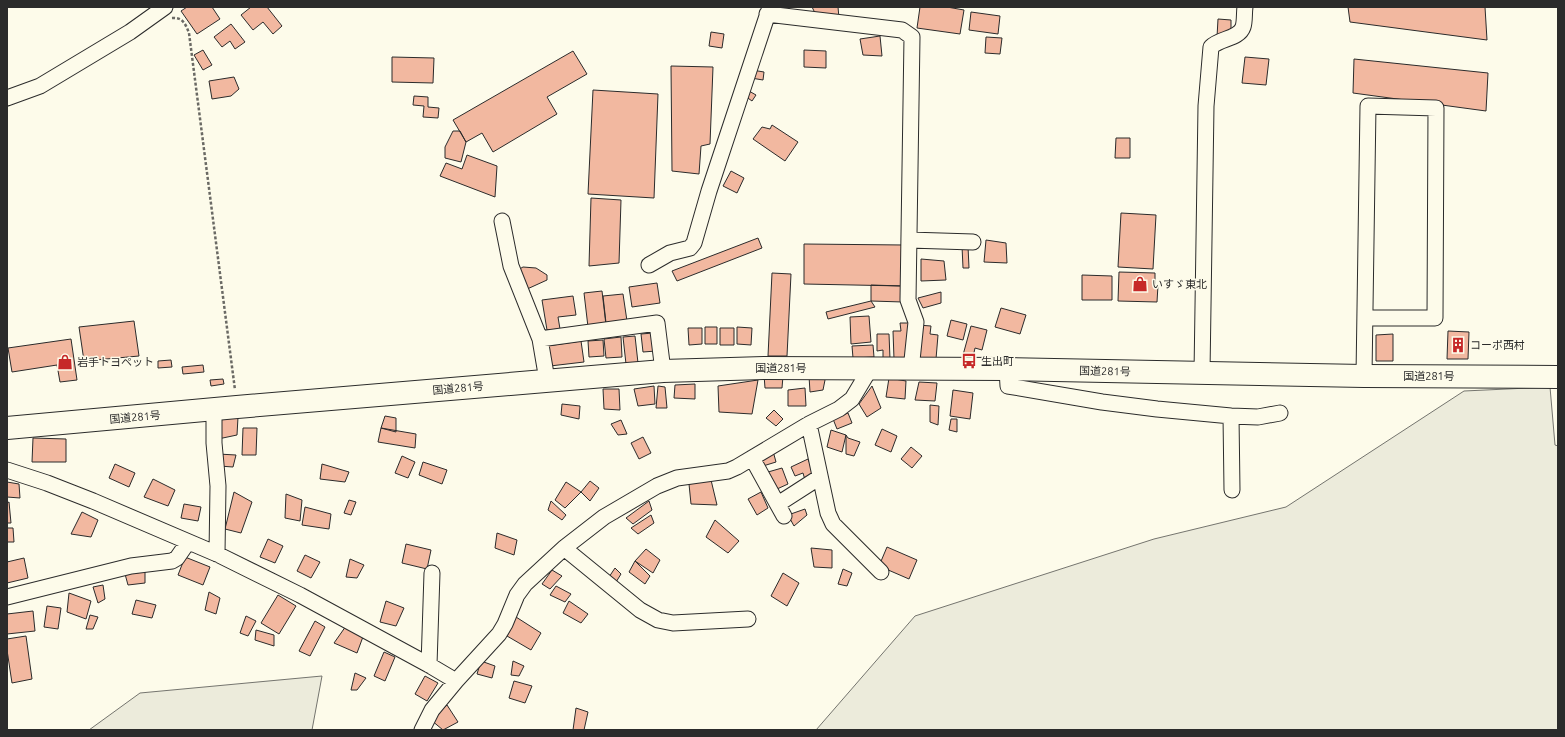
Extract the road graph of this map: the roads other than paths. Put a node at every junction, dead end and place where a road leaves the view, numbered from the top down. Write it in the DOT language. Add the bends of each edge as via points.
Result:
graph roads {
  1 [pos="1245,7"];
  2 [pos="768,11"];
  3 [pos="167,12"];
  4 [pos="7,98"];
  5 [pos="502,221"];
  6 [pos="909,240"];
  7 [pos="973,242"];
  8 [pos="649,265"];
  9 [pos="1365,318"];
  10 [pos="540,339"];
  11 [pos="870,369"];
  12 [pos="1007,369"];
  13 [pos="911,370"];
  14 [pos="663,371"];
  15 [pos="1202,373"];
  16 [pos="1364,376"];
  17 [pos="1558,377"];
  18 [pos="547,380"];
  19 [pos="214,410"];
  20 [pos="1280,413"];
  21 [pos="1232,416"];
  22 [pos="809,424"];
  23 [pos="7,428"];
  24 [pos="752,458"];
  25 [pos="7,470"];
  26 [pos="820,477"];
  27 [pos="1232,490"];
  28 [pos="188,542"];
  29 [pos="564,548"];
  30 [pos="217,554"];
  31 [pos="881,572"];
  32 [pos="432,573"];
  33 [pos="7,597"];
  34 [pos="748,619"];
  35 [pos="429,665"];
  36 [pos="456,681"];
  37 [pos="422,730"];
  1 -- 15 [label="street" via="1243,28 1238,35 1216,41 1211,47 1207,110"];
  2 -- 6 [label="street" via="902,30 912,36"];
  2 -- 8 [label="street" via="694,243 690,248 670,253"];
  3 -- 4 [label="street" via="40,86"];
  5 -- 10 [label="street" via="511,266"];
  6 -- 7 [label="street"];
  6 -- 13 [label="street" via="909,303 916,322"];
  9 -- 9 [label="street" via="1435,318 1436,108 1368,106"];
  9 -- 16 [label="street"];
  10 -- 14 [label="street" via="657,323"];
  10 -- 18 [label="street"];
  11 -- 13 [label="highway, 国道281号"];
  11 -- 14 [label="highway, 国道281号" via="764,368"];
  11 -- 22 [label="street" via="852,400 839,410"];
  12 -- 13 [label="highway, 国道281号"];
  12 -- 15 [label="highway, 国道281号"];
  12 -- 21 [label="street" via="1008,386 1110,403"];
  14 -- 18 [label="highway, 国道281号"];
  15 -- 16 [label="highway, 国道281号"];
  16 -- 17 [label="highway, 国道281号"];
  18 -- 19 [label="highway, 国道281号"];
  19 -- 23 [label="highway, 国道281号"];
  19 -- 30 [label="street" via="218,486"];
  20 -- 21 [label="street" via="1258,417"];
  21 -- 27 [label="street"];
  22 -- 24 [label="street"];
  22 -- 26 [label="street"];
  24 -- 26 [label="street" via="781,510"];
  24 -- 29 [label="street" via="728,472 677,478 657,486 604,517"];
  25 -- 28 [label="street" via="93,501"];
  26 -- 31 [label="street" via="833,524"];
  28 -- 30 [label="street"];
  28 -- 33 [label="street" via="172,561 131,566"];
  29 -- 34 [label="street" via="640,610 658,620 673,623"];
  29 -- 36 [label="street" via="525,584 517,595 499,634"];
  30 -- 35 [label="street" via="300,595"];
  32 -- 35 [label="street"];
  35 -- 36 [label="street"];
  36 -- 37 [label="street" via="432,710"];
}
